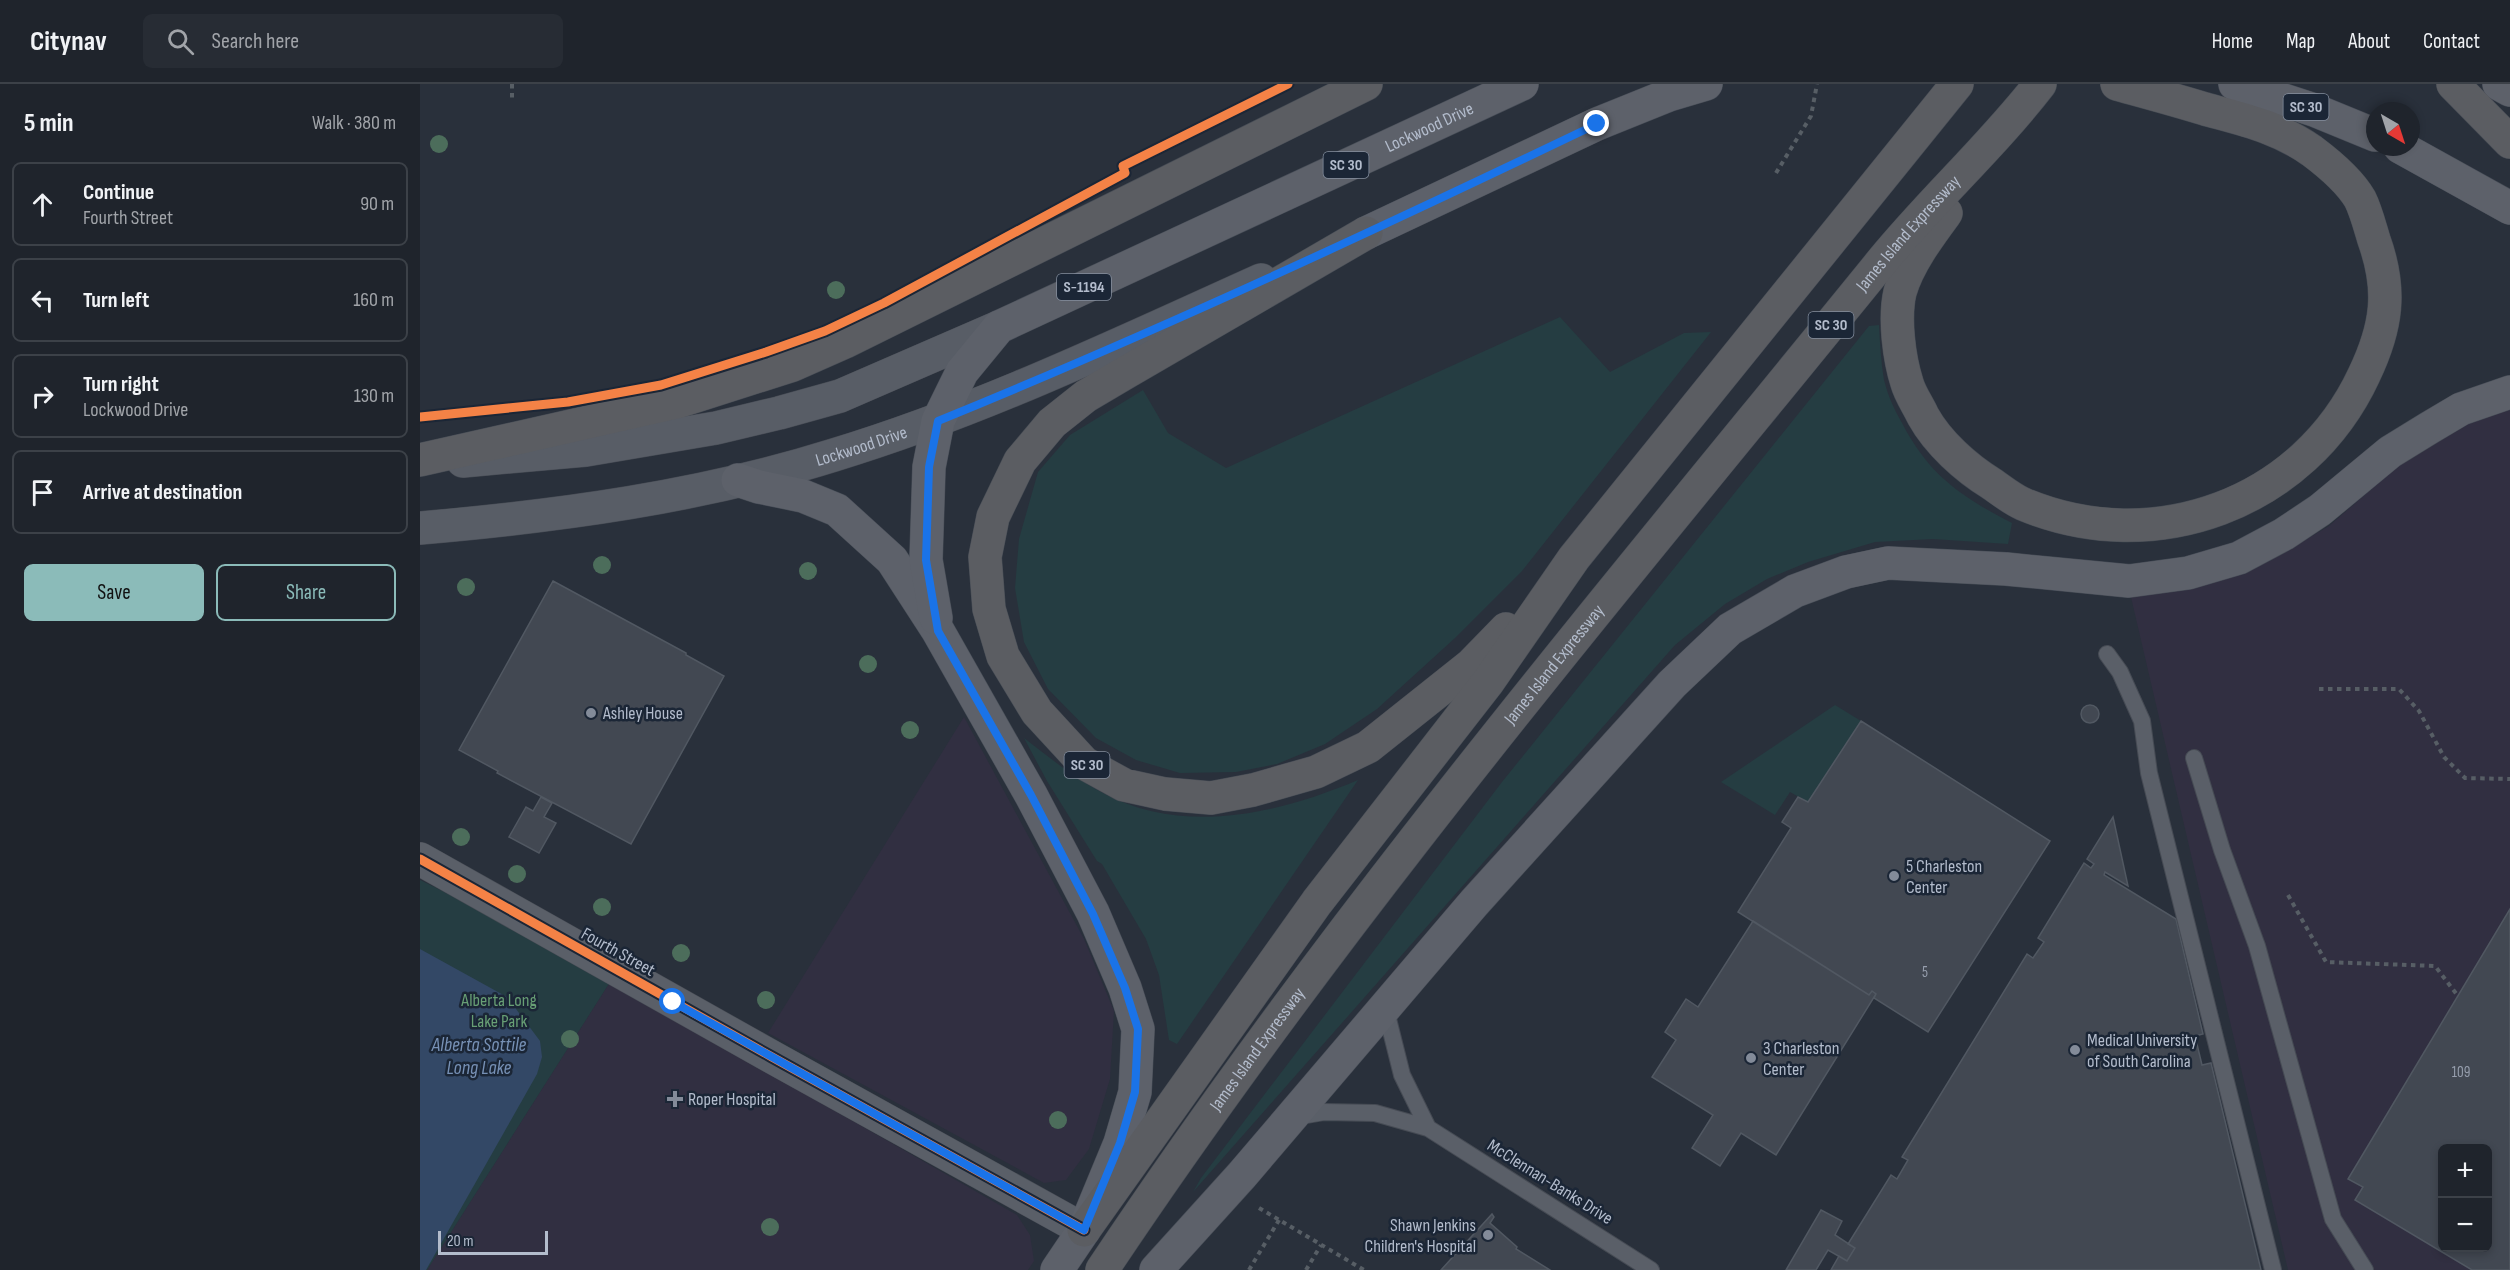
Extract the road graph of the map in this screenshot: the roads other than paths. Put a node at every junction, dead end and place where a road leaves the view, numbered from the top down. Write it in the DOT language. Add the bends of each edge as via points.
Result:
graph roads {
  1 [pos="1366,84"];
  2 [pos="1522,84"];
  3 [pos="1706,84"];
  4 [pos="1957,84"];
  5 [pos="2040,84"];
  6 [pos="2117,84"];
  7 [pos="2235,84"];
  8 [pos="2453,84"];
  9 [pos="2499,84"];
  10 [pos="2510,90"];
  11 [pos="2016,115"];
  12 [pos="2366,131"];
  13 [pos="2510,142"];
  14 [pos="2416,156"];
  15 [pos="2501,203"];
  16 [pos="1366,233"];
  17 [pos="1169,247"];
  18 [pos="1203,317"];
  19 [pos="999,327"];
  20 [pos="2510,392"];
  21 [pos="938,421"];
  22 [pos="420,460"];
  23 [pos="420,465"];
  24 [pos="738,480"];
  25 [pos="420,528"];
  26 [pos="1574,558"];
  27 [pos="938,631"];
  28 [pos="2107,654"];
  29 [pos="2194,758"];
  30 [pos="420,859"];
  31 [pos="1386,1007"];
  32 [pos="1291,1118"];
  33 [pos="1428,1128"];
  34 [pos="1084,1230"];
  35 [pos="1057,1270"];
  36 [pos="1102,1270"];
  37 [pos="1156,1270"];
  38 [pos="1652,1270"];
  39 [pos="2273,1270"];
  40 [pos="2365,1270"];
  1 -- 22 [label="highway" via="792,365 677,402"];
  2 -- 17 [label="main road, Lockwood Drive / SC 30"];
  3 -- 16 [label="main road" via="1597,124"];
  4 -- 26 [label="highway, James Island Expressway / SC 30"];
  5 -- 11 [label="highway, James Island Expressway / SC 30"];
  6 -- 11 [label="highway" via="2272,127 2314,152 2360,199 2382,260 2387,299 2377,347 2351,405 2288,472 2246,498 2199,516 2150,526 2104,526 2021,503 1980,477 1949,449 1927,422 1907,385 1899,347 1900,293 1931,234"];
  7 -- 12 [label="main road, SC 30"];
  8 -- 13 [label="highway"];
  9 -- 10 [label="main road"];
  11 -- 36 [label="highway, James Island Expressway / SC 30" via="1919,217 1455,789 1321,961"];
  14 -- 15 [label="main road"];
  16 -- 18 [label="highway"];
  17 -- 19 [label="main road, Lockwood Drive / S-1194"];
  18 -- 21 [label="main road, Lockwood Drive"];
  18 -- 26 [label="highway, SC 30" via="1052,423 1020,461 993,517 985,557 989,609 1003,656 1037,712 1084,763 1124,785 1211,798 1317,772 1368,747 1426,703 1471,665"];
  19 -- 21 [label="main road" via="962,372"];
  19 -- 23 [label="main road, Lockwood Drive / S-1194" via="840,396 727,425 585,450"];
  20 -- 31 [label="main road" via="2461,409 2390,452 2320,510 2284,534 2239,558 2188,573 2129,581 2006,568 1888,563 1846,572 1795,591 1730,629 1672,684 1474,903"];
  21 -- 24 [label="main road, Lockwood Drive" via="832,456"];
  21 -- 27 [label="main road" via="929,467 926,560"];
  24 -- 25 [label="main road, Lockwood Drive" via="606,507"];
  24 -- 27 [label="main road" via="803,496 837,510 892,560"];
  26 -- 34 [label="highway, James Island Expressway / SC 30" via="1488,682 1317,902"];
  27 -- 34 [label="main road" via="1093,914 1138,1029 1135,1092 1120,1143"];
  28 -- 39 [label="lane" via="2120,672 2142,721 2150,773"];
  29 -- 40 [label="lane" via="2257,946 2332,1219"];
  30 -- 34 [label="street, Fourth Street"];
  31 -- 32 [label="main road"];
  31 -- 33 [label="lane" via="1402,1075"];
  32 -- 33 [label="lane" via="1324,1112 1375,1113"];
  32 -- 37 [label="main road"];
  33 -- 38 [label="lane, McClennan-Banks Drive"];
  34 -- 35 [label="main road"];
}
